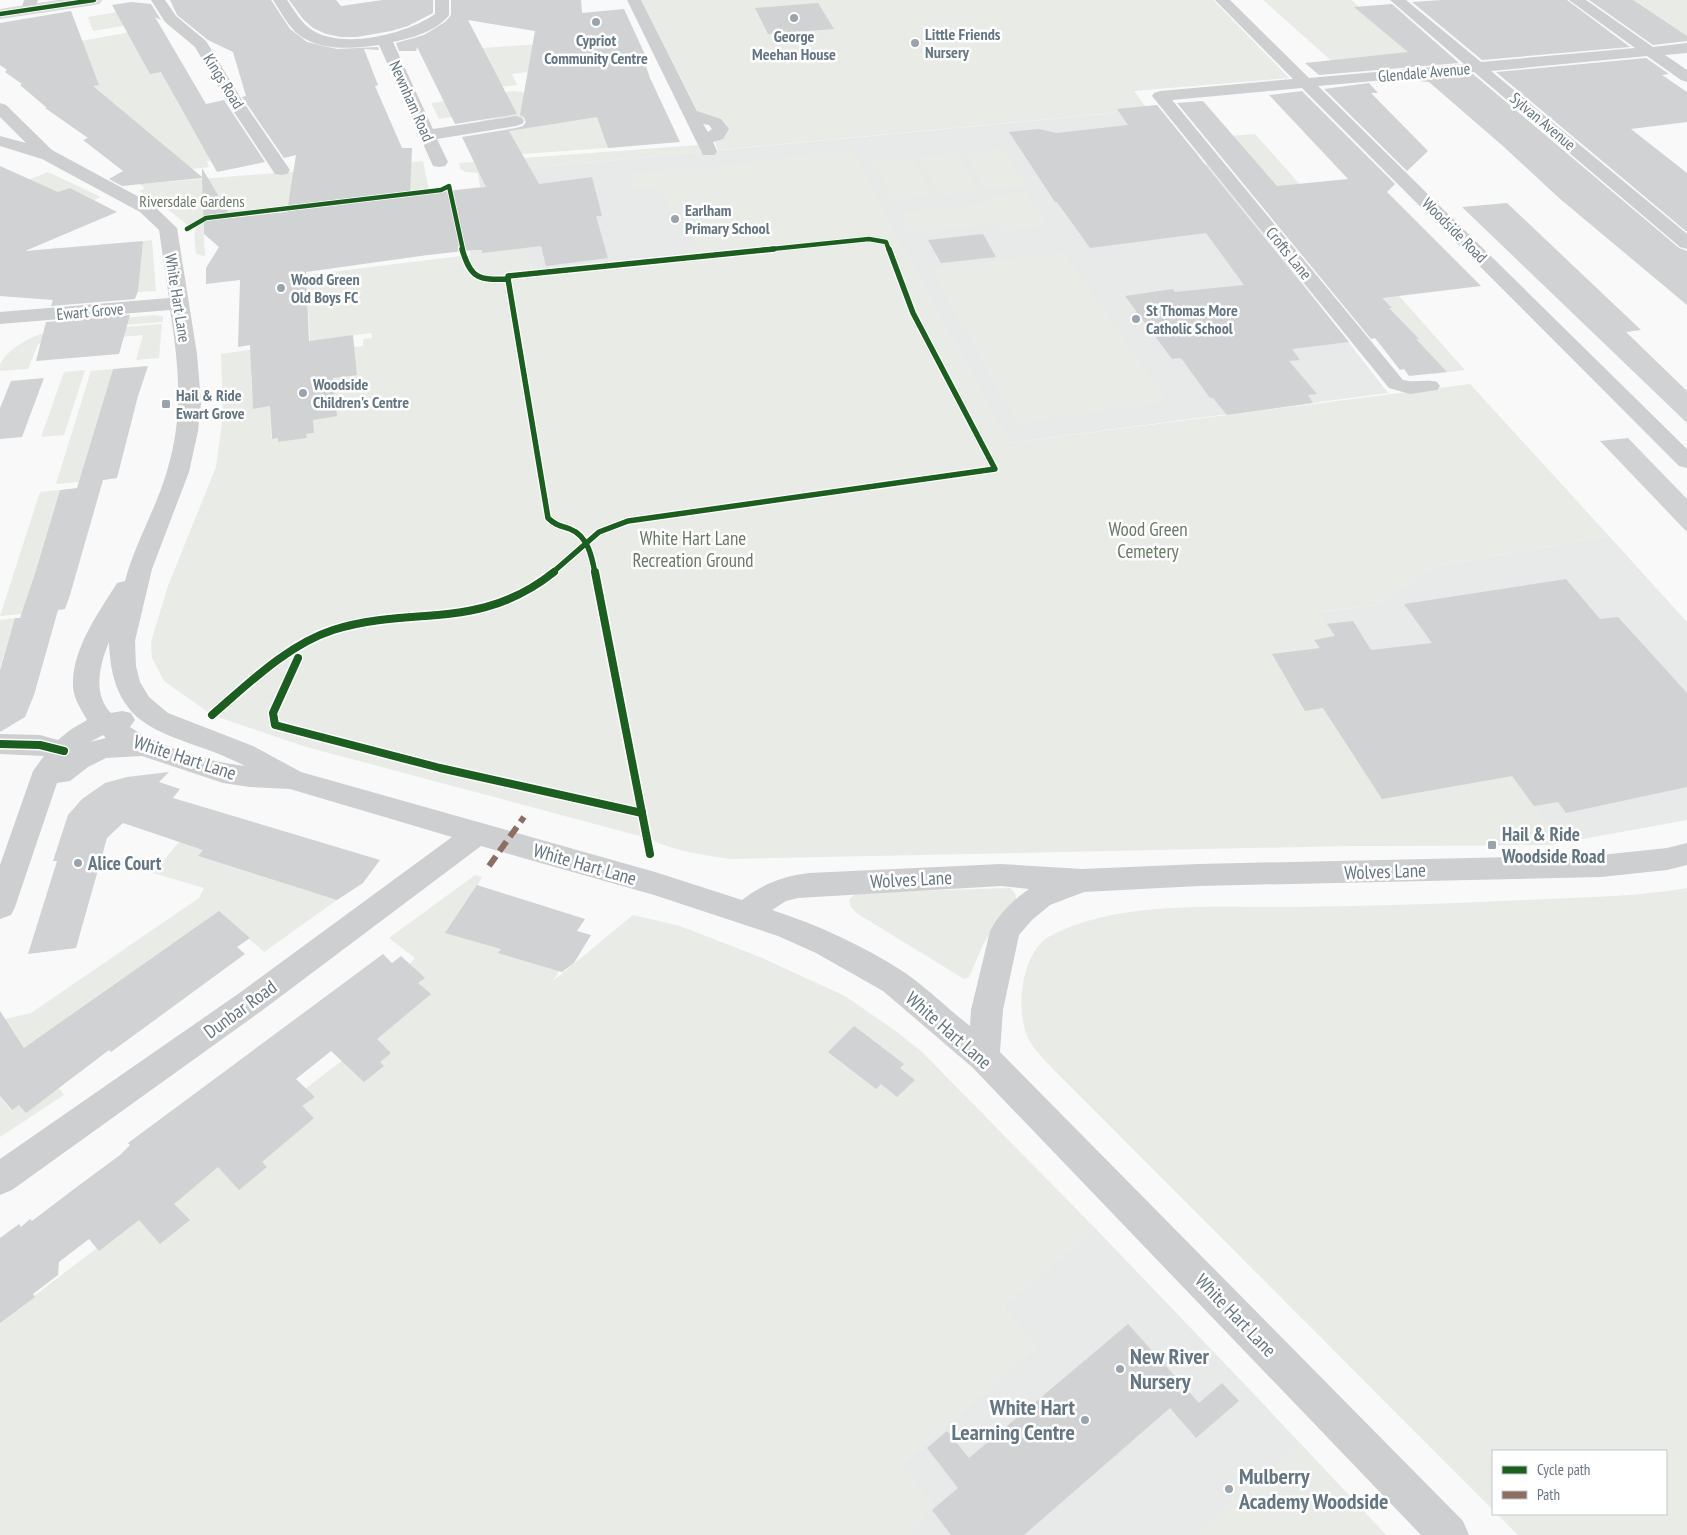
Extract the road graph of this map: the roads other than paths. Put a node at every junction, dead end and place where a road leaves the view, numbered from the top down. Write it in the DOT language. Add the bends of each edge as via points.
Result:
graph roads {
  1 [pos="94,0"];
  2 [pos="158,0"];
  3 [pos="280,0"];
  4 [pos="442,0"];
  5 [pos="634,0"];
  6 [pos="1222,0"];
  7 [pos="1397,0"];
  8 [pos="1576,0"];
  9 [pos="29,5"];
  10 [pos="0,14"];
  11 [pos="385,40"];
  12 [pos="1687,48"];
  13 [pos="1650,51"];
  14 [pos="1479,67"];
  15 [pos="1687,77"];
  16 [pos="1304,83"];
  17 [pos="1160,96"];
  18 [pos="6,116"];
  19 [pos="516,121"];
  20 [pos="428,135"];
  21 [pos="0,141"];
  22 [pos="707,145"];
  23 [pos="46,154"];
  24 [pos="439,162"];
  25 [pos="280,170"];
  26 [pos="1687,243"];
  27 [pos="179,303"];
  28 [pos="10,318"];
  29 [pos="0,338"];
  30 [pos="1430,386"];
  31 [pos="1687,460"];
  32 [pos="140,569"];
  33 [pos="158,720"];
  34 [pos="86,732"];
  35 [pos="0,744"];
  36 [pos="292,779"];
  37 [pos="476,834"];
  38 [pos="1687,854"];
  39 [pos="1082,881"];
  40 [pos="0,907"];
  41 [pos="748,913"];
  42 [pos="982,1057"];
  43 [pos="0,1178"];
  44 [pos="1449,1535"];
  1 -- 9 [label="main road"];
  2 -- 25 [label="street, Kings Road" via="170,19 201,44"];
  3 -- 11 [label="street" via="307,34 319,39 352,43"];
  4 -- 11 [label="street" via="442,15 437,20 411,33"];
  5 -- 22 [label="street" via="692,115 715,122 722,129"];
  6 -- 16 [label="street, Woodside Road"];
  7 -- 14 [label="street, Sylvan Avenue"];
  8 -- 13 [label="street"];
  9 -- 10 [label="main road"];
  11 -- 20 [label="street, Newnham Road"];
  12 -- 13 [label="street, Glendale Avenue"];
  13 -- 14 [label="street, Glendale Avenue"];
  13 -- 15 [label="street"];
  14 -- 16 [label="street, Glendale Avenue"];
  14 -- 26 [label="street, Sylvan Avenue"];
  16 -- 17 [label="street, Glendale Avenue"];
  16 -- 31 [label="street, Woodside Road"];
  17 -- 30 [label="street, Crofts Lane" via="1396,384 1410,388"];
  18 -- 21 [label="street" via="20,133"];
  18 -- 23 [label="street, White Hart Lane"];
  19 -- 20 [label="street"];
  20 -- 24 [label="street, Newnham Road"];
  21 -- 23 [label="street"];
  23 -- 27 [label="street, White Hart Lane" via="146,208 168,228"];
  27 -- 28 [label="street, Ewart Grove"];
  27 -- 32 [label="street, White Hart Lane" via="187,354 190,403 187,431 178,472"];
  28 -- 29 [label="street"];
  32 -- 33 [label="street, White Hart Lane" via="122,641 123,666 132,692"];
  32 -- 34 [label="street, White Hart Lane" via="105,623 92,656 86,678"];
  33 -- 34 [label="street" via="127,719"];
  33 -- 36 [label="street, White Hart Lane" via="243,753"];
  34 -- 35 [label="street" via="40,745"];
  34 -- 36 [label="street, White Hart Lane" via="110,745 143,747 225,774"];
  34 -- 40 [label="street" via="48,771"];
  36 -- 37 [label="street, White Hart Lane"];
  37 -- 41 [label="street, White Hart Lane"];
  37 -- 43 [label="street, Dunbar Road" via="249,1003"];
  38 -- 39 [label="street, Wolves Lane" via="1601,866 1199,875"];
  39 -- 41 [label="street, Wolves Lane" via="1002,875 786,886 774,891"];
  39 -- 42 [label="street, Wolves Lane" via="1040,897 1005,931 987,1010"];
  41 -- 42 [label="street, White Hart Lane" via="827,944 894,982"];
  42 -- 44 [label="street, White Hart Lane"];
}
